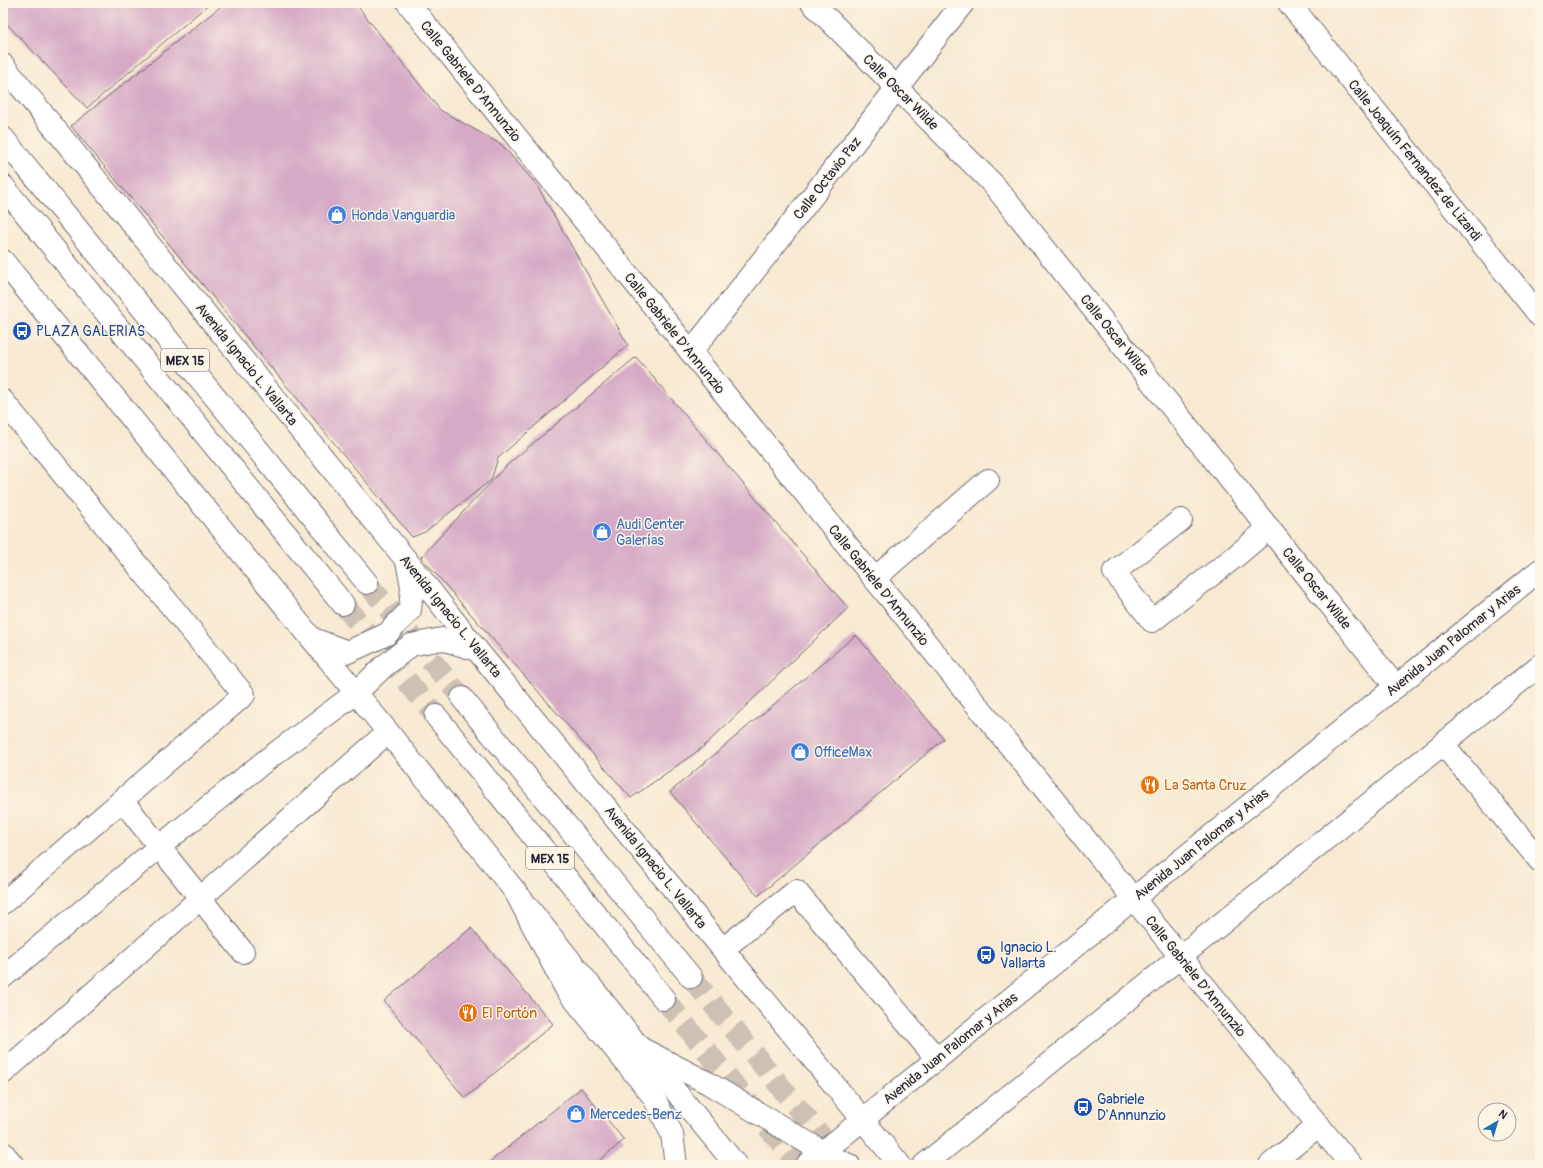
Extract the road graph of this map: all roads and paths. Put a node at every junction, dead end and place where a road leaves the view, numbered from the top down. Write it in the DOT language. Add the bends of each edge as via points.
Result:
graph roads {
  1 [pos="408,3"];
  2 [pos="812,3"];
  3 [pos="963,3"];
  4 [pos="1289,3"];
  5 [pos="3,65"];
  6 [pos="897,88"];
  7 [pos="3,138"];
  8 [pos="3,186"];
  9 [pos="3,261"];
  10 [pos="1540,316"];
  11 [pos="691,352"];
  12 [pos="3,401"];
  13 [pos="988,480"];
  14 [pos="1181,520"];
  15 [pos="1268,528"];
  16 [pos="408,562"];
  17 [pos="1540,570"];
  18 [pos="874,579"];
  19 [pos="367,583"];
  20 [pos="343,604"];
  21 [pos="313,639"];
  22 [pos="478,650"];
  23 [pos="1540,665"];
  24 [pos="1396,686"];
  25 [pos="356,693"];
  26 [pos="462,698"];
  27 [pos="436,716"];
  28 [pos="388,732"];
  29 [pos="1443,744"];
  30 [pos="122,800"];
  31 [pos="159,847"];
  32 [pos="1540,861"];
  33 [pos="515,891"];
  34 [pos="200,898"];
  35 [pos="1133,899"];
  36 [pos="3,903"];
  37 [pos="723,949"];
  38 [pos="244,952"];
  39 [pos="1180,956"];
  40 [pos="3,977"];
  41 [pos="690,977"];
  42 [pos="664,999"];
  43 [pos="640,1048"];
  44 [pos="937,1059"];
  45 [pos="3,1073"];
  46 [pos="863,1119"];
  47 [pos="1319,1126"];
  48 [pos="815,1158"];
  49 [pos="676,1165"];
  50 [pos="736,1165"];
  51 [pos="849,1165"];
  52 [pos="900,1165"];
  53 [pos="924,1165"];
  54 [pos="1270,1165"];
  55 [pos="1351,1165"];
  1 -- 11 [label="main road, Calle Gabriele D'Annunzio"];
  2 -- 6 [label="main road, Calle Oscar Wilde"];
  3 -- 6 [label="main road, Calle Octavio Paz"];
  4 -- 10 [label="main road, Calle Joaquín Fernandez de Lizardi"];
  5 -- 16 [label="main road, Avenida Ignacio L. Vallarta"];
  6 -- 11 [label="main road, Calle Octavio Paz"];
  6 -- 15 [label="main road, Calle Oscar Wilde" via="993,184"];
  7 -- 19 [label="main road, MEX 15"];
  8 -- 20 [label="main road, MEX 15"];
  9 -- 21 [label="main road"];
  11 -- 18 [label="main road, Calle Gabriele D'Annunzio"];
  12 -- 30 [label="main road" via="244,695"];
  13 -- 18 [label="main road"];
  14 -- 15 [label="main road" via="1114,572 1152,620 1236,556"];
  15 -- 24 [label="main road, Calle Oscar Wilde"];
  16 -- 21 [label="main road" via="412,587 410,610 387,634 348,652"];
  16 -- 22 [label="main road, Avenida Ignacio L. Vallarta"];
  17 -- 24 [label="main road, Avenida Juan Palomar y Arias"];
  18 -- 35 [label="main road, Calle Gabriele D'Annunzio"];
  21 -- 25 [label="main road"];
  22 -- 25 [label="main road" via="442,639 411,645"];
  22 -- 37 [label="main road, Avenida Ignacio L. Vallarta"];
  23 -- 29 [label="main road"];
  24 -- 35 [label="main road, Avenida Juan Palomar y Arias"];
  25 -- 28 [label="main road"];
  25 -- 31 [label="main road" via="265,761"];
  26 -- 41 [label="main road, MEX 15"];
  27 -- 42 [label="main road, MEX 15"];
  28 -- 33 [label="main road"];
  28 -- 34 [label="main road"];
  29 -- 32 [label="main road"];
  29 -- 39 [label="main road"];
  30 -- 31 [label="main road"];
  30 -- 36 [label="main road"];
  31 -- 34 [label="main road"];
  31 -- 40 [label="main road"];
  33 -- 43 [label="main road"];
  33 -- 49 [label="main road" via="566,989 653,1096 672,1134"];
  34 -- 38 [label="main road"];
  34 -- 45 [label="main road"];
  35 -- 39 [label="main road, Calle Gabriele D'Annunzio"];
  35 -- 44 [label="main road, Avenida Juan Palomar y Arias"];
  37 -- 44 [label="main road" via="796,891"];
  37 -- 46 [label="main road, Avenida Ignacio L. Vallarta"];
  39 -- 47 [label="main road, Calle Gabriele D'Annunzio"];
  39 -- 53 [label="main road"];
  43 -- 48 [label="main road" via="708,1083"];
  43 -- 50 [label="main road"];
  44 -- 46 [label="main road, Avenida Juan Palomar y Arias"];
  46 -- 48 [label="main road, Avenida Juan Palomar y Arias"];
  46 -- 52 [label="main road, Avenida Ignacio L. Vallarta"];
  47 -- 54 [label="main road"];
  47 -- 55 [label="main road, Calle Gabriele D'Annunzio"];
  48 -- 51 [label="main road"];
}
